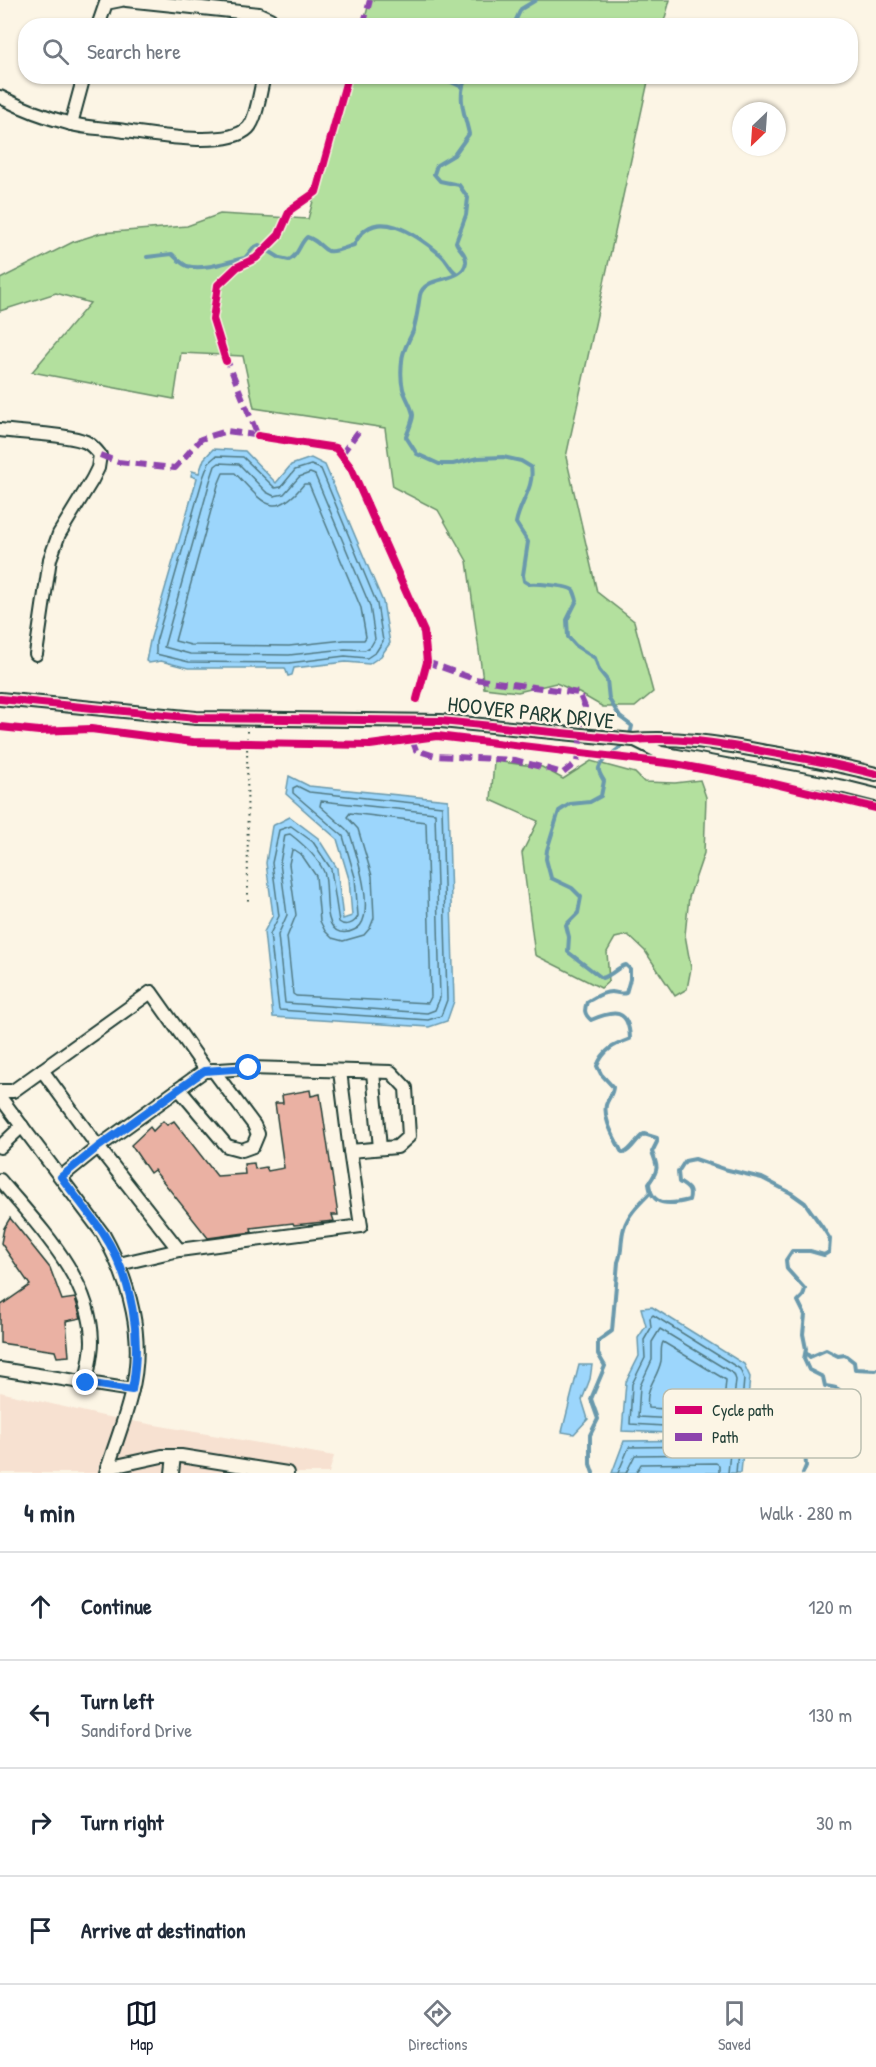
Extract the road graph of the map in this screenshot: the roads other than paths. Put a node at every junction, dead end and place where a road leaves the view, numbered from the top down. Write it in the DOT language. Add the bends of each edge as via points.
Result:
graph roads {
  1 [pos="121,0"];
  2 [pos="126,0"];
  3 [pos="101,18"];
  4 [pos="268,18"];
  5 [pos="82,84"];
  6 [pos="262,84"];
  7 [pos="0,97"];
  8 [pos="71,124"];
  9 [pos="0,430"];
  10 [pos="36,654"];
  11 [pos="0,699"];
  12 [pos="633,740"];
  13 [pos="876,774"];
  14 [pos="876,795"];
  15 [pos="42,1070"];
  16 [pos="210,1071"];
  17 [pos="340,1071"];
  18 [pos="373,1072"];
  19 [pos="179,1089"];
  20 [pos="0,1091"];
  21 [pos="0,1097"];
  22 [pos="22,1126"];
  23 [pos="0,1147"];
  24 [pos="98,1147"];
  25 [pos="380,1148"];
  26 [pos="350,1152"];
  27 [pos="61,1177"];
  28 [pos="0,1180"];
  29 [pos="179,1250"];
  30 [pos="119,1264"];
  31 [pos="0,1369"];
  32 [pos="86,1383"];
  33 [pos="132,1390"];
  34 [pos="174,1456"];
  35 [pos="106,1471"];
  36 [pos="172,1473"];
  37 [pos="287,1473"];
  1 -- 3 [label="street" via="106,3"];
  2 -- 4 [label="street"];
  5 -- 8 [label="street"];
  6 -- 8 [label="street" via="253,120 248,129 237,135 177,138"];
  7 -- 8 [label="street" via="35,114"];
  9 -- 10 [label="street" via="73,438 86,442 100,455 98,468 59,534 50,559"];
  11 -- 12 [label="street, HOOVER PARK DRIVE" via="196,718 441,721"];
  12 -- 13 [label="street, HOOVER PARK DRIVE" via="662,737 717,743"];
  12 -- 14 [label="street, HOOVER PARK DRIVE" via="661,753"];
  15 -- 16 [label="street" via="151,992"];
  15 -- 20 [label="street" via="14,1090"];
  15 -- 24 [label="street"];
  16 -- 17 [label="street"];
  16 -- 19 [label="street"];
  16 -- 19 [label="street" via="254,1125 258,1134 253,1146 242,1150 227,1146"];
  17 -- 18 [label="street"];
  17 -- 26 [label="street"];
  18 -- 25 [label="street"];
  18 -- 25 [label="street" via="391,1072 406,1088 409,1136 397,1147"];
  19 -- 24 [label="street"];
  21 -- 22 [label="street"];
  22 -- 23 [label="street"];
  22 -- 27 [label="street"];
  24 -- 27 [label="street"];
  24 -- 29 [label="street"];
  25 -- 26 [label="street"];
  26 -- 29 [label="street" via="361,1226"];
  27 -- 30 [label="street" via="103,1234"];
  28 -- 32 [label="street" via="54,1246 87,1305 92,1342"];
  29 -- 30 [label="street"];
  30 -- 33 [label="street" via="136,1332"];
  31 -- 32 [label="street"];
  32 -- 33 [label="street"];
  33 -- 35 [label="street"];
  34 -- 35 [label="street"];
  34 -- 36 [label="street"];
  34 -- 37 [label="street"];
}
